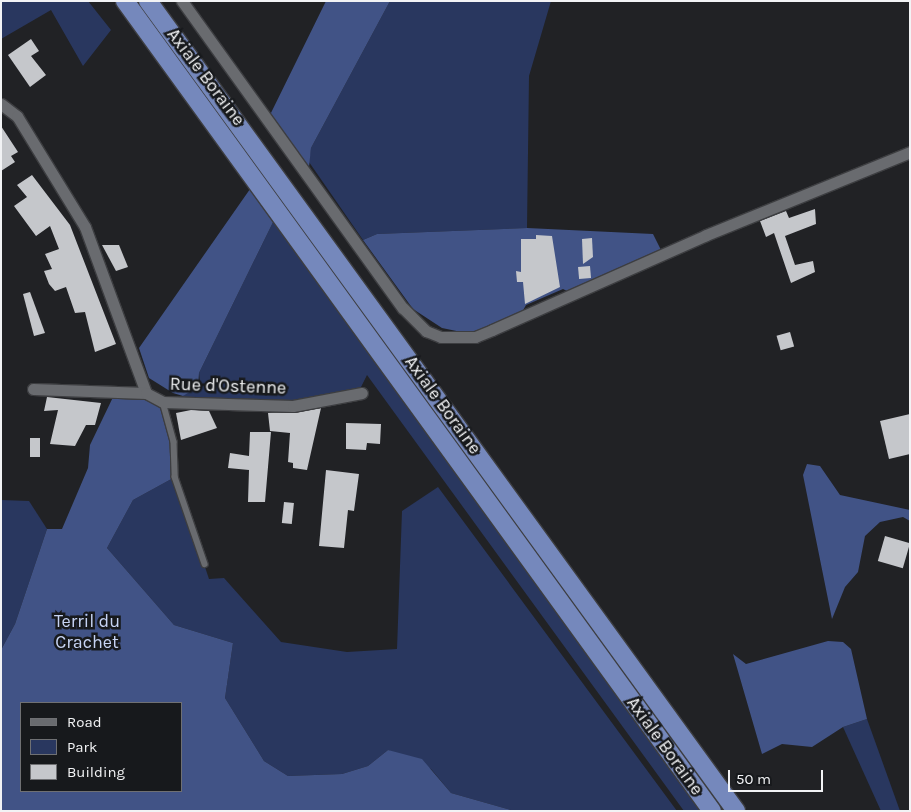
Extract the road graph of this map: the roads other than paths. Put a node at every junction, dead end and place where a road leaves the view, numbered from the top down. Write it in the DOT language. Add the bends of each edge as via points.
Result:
graph roads {
  1 [pos="124,1"];
  2 [pos="148,1"];
  3 [pos="182,1"];
  4 [pos="1,104"];
  5 [pos="910,152"];
  6 [pos="33,389"];
  7 [pos="146,393"];
  8 [pos="362,393"];
  9 [pos="163,402"];
  10 [pos="205,564"];
  11 [pos="712,811"];
  12 [pos="736,811"];
  1 -- 11 [label="highway, Axiale Boraine" via="244,161"];
  2 -- 12 [label="highway, Axiale Boraine" via="257,146"];
  3 -- 5 [label="street" via="412,320 426,331 459,339 492,330 706,234"];
  4 -- 7 [label="street" via="17,116 85,227"];
  6 -- 7 [label="street, Rue d'Ostenne"];
  7 -- 9 [label="street, Rue d'Ostenne"];
  8 -- 9 [label="street, Rue d'Ostenne" via="293,406"];
  9 -- 10 [label="lane" via="174,442 175,476"];
}
